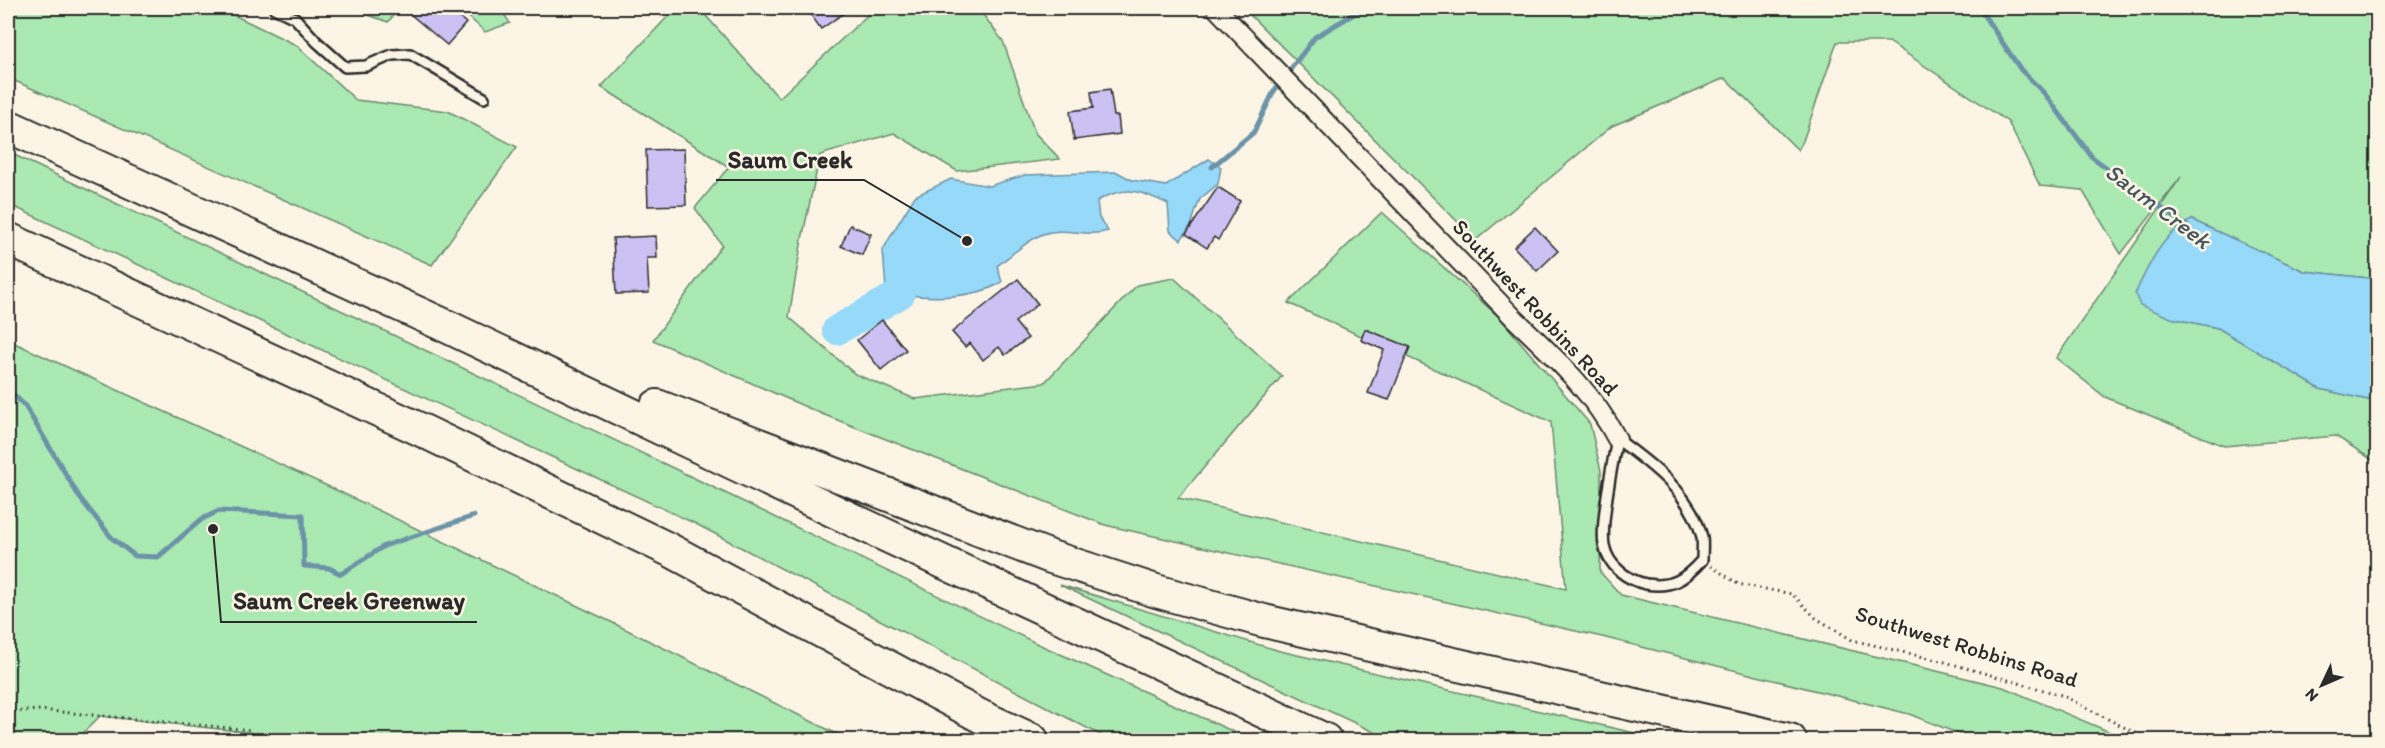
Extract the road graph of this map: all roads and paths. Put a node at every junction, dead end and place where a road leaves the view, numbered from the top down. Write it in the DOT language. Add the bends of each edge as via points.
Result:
graph roads {
  1 [pos="274,8"];
  2 [pos="1216,8"];
  3 [pos="484,98"];
  4 [pos="8,126"];
  5 [pos="8,239"];
  6 [pos="446,326"];
  7 [pos="1617,439"];
  8 [pos="1702,560"];
  9 [pos="8,712"];
  10 [pos="980,716"];
  11 [pos="248,741"];
  12 [pos="1016,741"];
  13 [pos="1032,741"];
  14 [pos="1325,741"];
  15 [pos="1790,741"];
  16 [pos="2149,741"];
  1 -- 3 [label="lane" via="295,18 345,67 366,66 392,54 410,54"];
  2 -- 7 [label="street, Southwest Robbins Road" via="1565,368 1603,412"];
  4 -- 6 [label="highway"];
  5 -- 10 [label="highway" via="659,544"];
  6 -- 14 [label="highway"];
  6 -- 15 [label="highway" via="1051,557 1156,591 1264,621"];
  7 -- 8 [label="lane, Southwest Robbins Road" via="1653,465 1690,508 1702,538"];
  7 -- 8 [label="lane" via="1604,545 1612,562 1623,575 1660,586 1686,578"];
  8 -- 16 [label="path, Southwest Robbins Road" via="1738,584 1792,594 1816,618 1852,640 2061,695"];
  9 -- 11 [label="path" via="40,710 251,730"];
  10 -- 12 [label="highway"];
  10 -- 13 [label="highway"];
}
